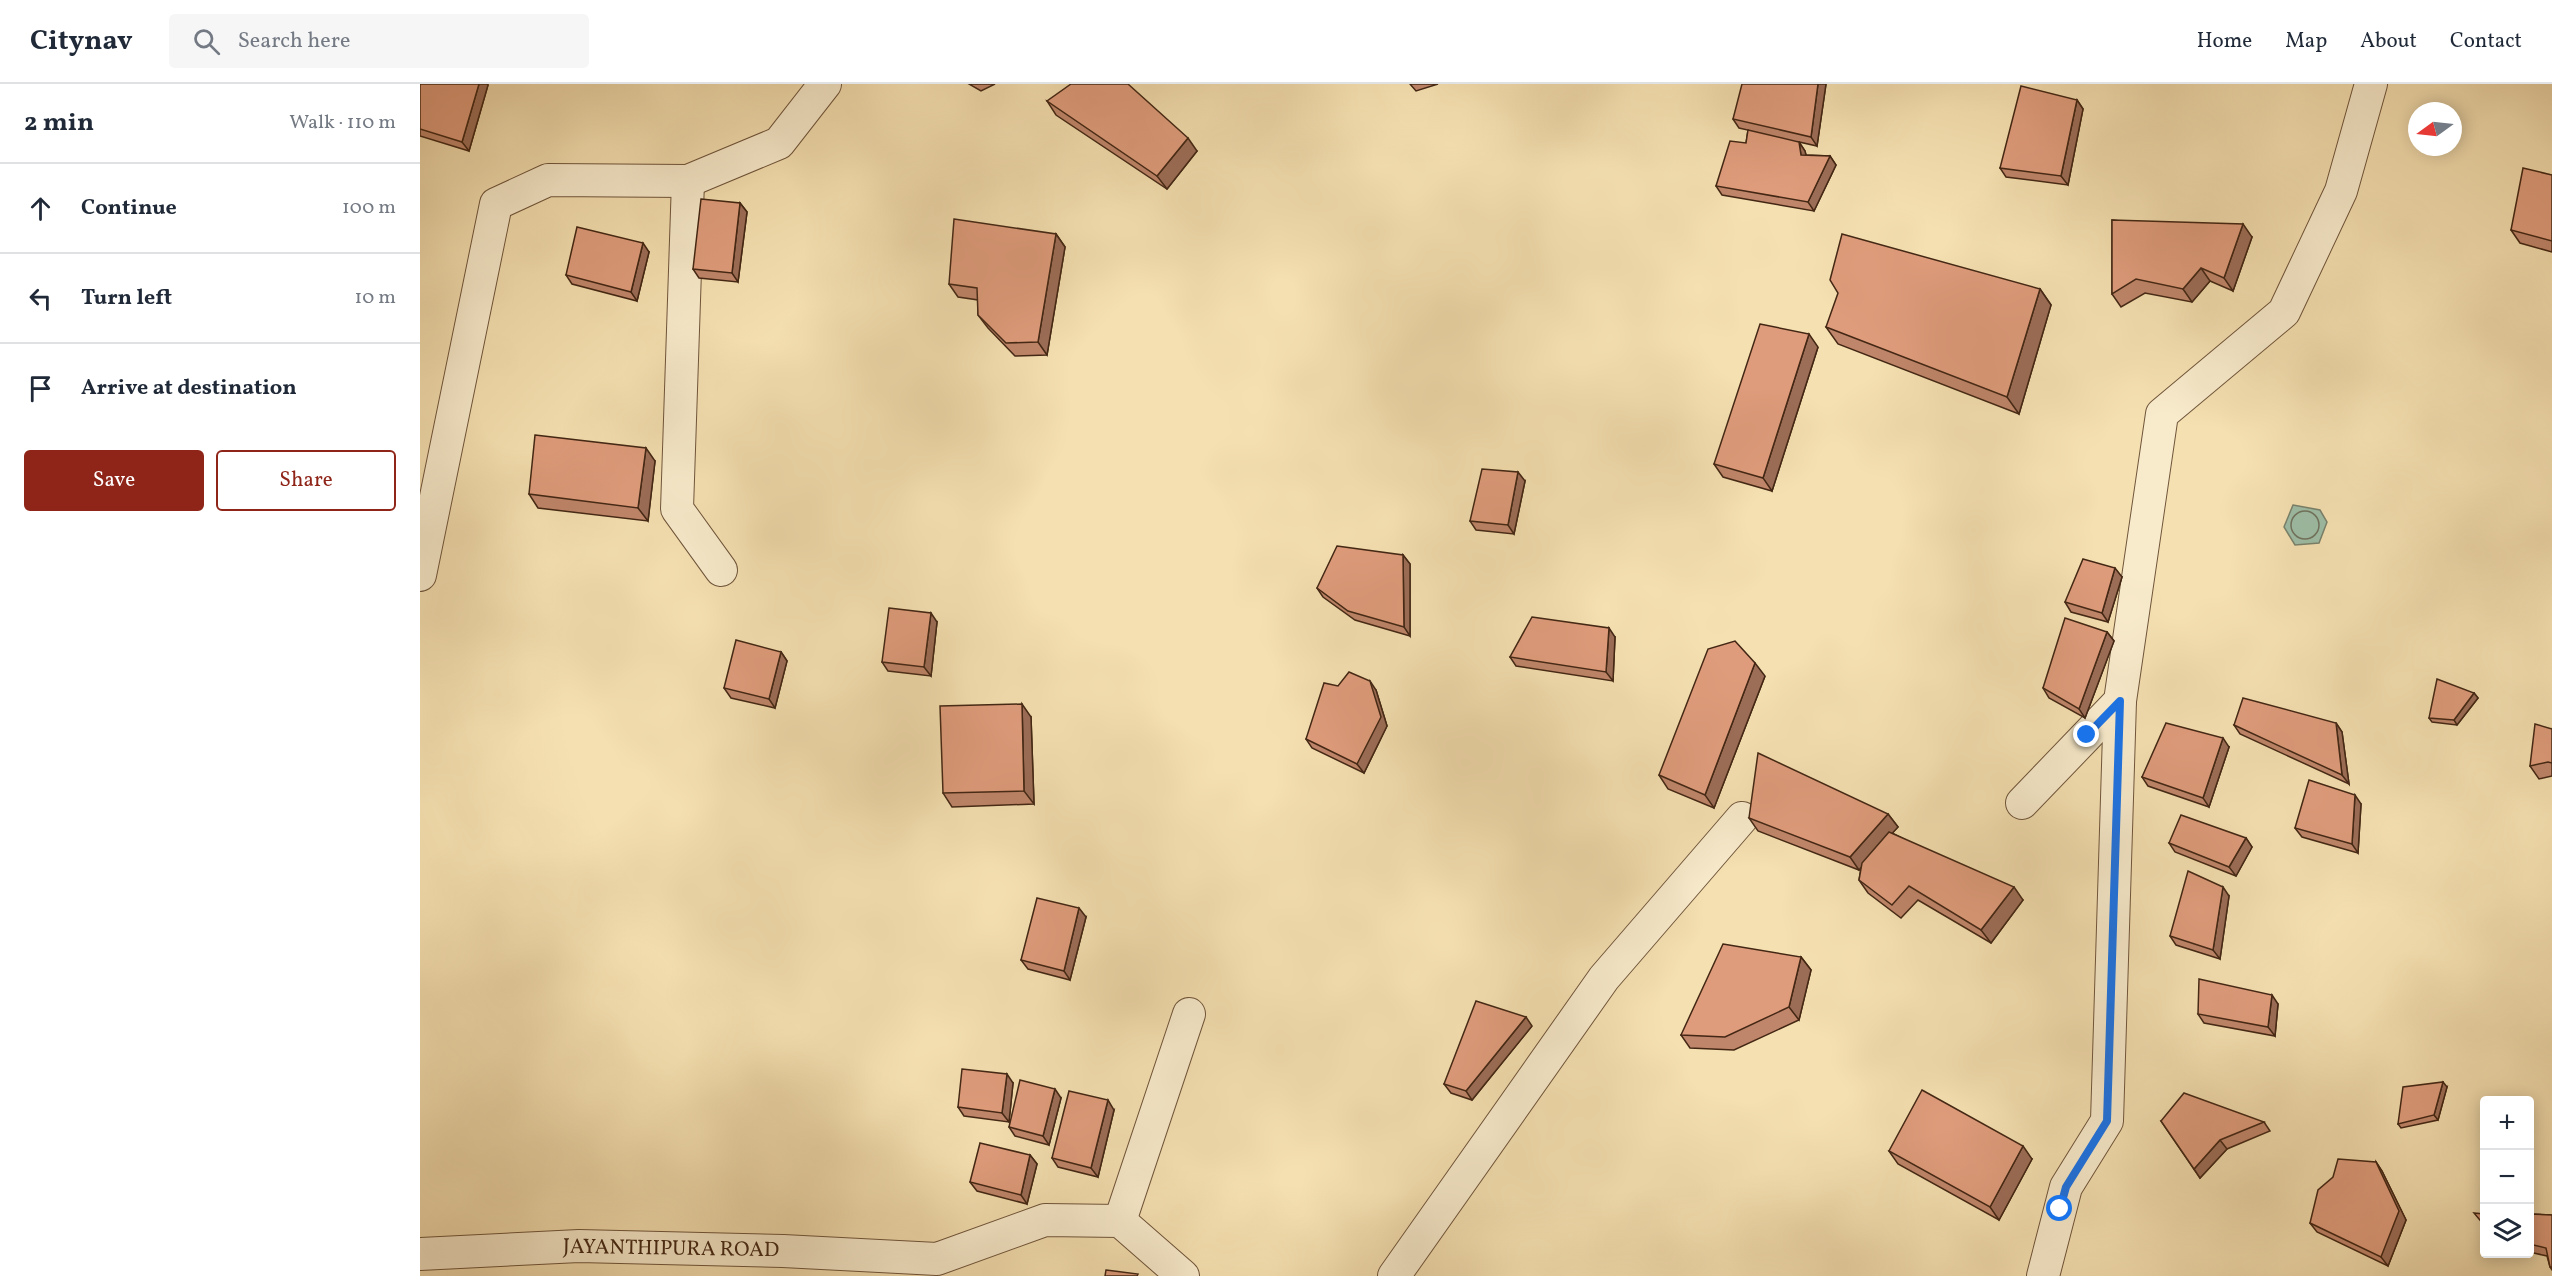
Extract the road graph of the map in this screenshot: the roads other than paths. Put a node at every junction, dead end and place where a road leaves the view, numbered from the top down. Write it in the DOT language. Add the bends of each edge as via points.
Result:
graph roads {
  1 [pos="825,84"];
  2 [pos="2371,84"];
  3 [pos="688,181"];
  4 [pos="721,570"];
  5 [pos="420,575"];
  6 [pos="2120,701"];
  7 [pos="2022,803"];
  8 [pos="1742,818"];
  9 [pos="1189,1014"];
  10 [pos="1120,1221"];
  11 [pos="420,1254"];
  12 [pos="781,1263"];
  13 [pos="1183,1276"];
  14 [pos="1394,1276"];
  15 [pos="2043,1276"];
  1 -- 3 [label="street" via="779,143"];
  2 -- 6 [label="street" via="2341,191 2284,312 2162,414"];
  3 -- 4 [label="street" via="677,509"];
  3 -- 5 [label="street" via="548,180 496,204"];
  6 -- 7 [label="street"];
  6 -- 15 [label="street" via="2107,1121 2066,1187"];
  8 -- 14 [label="street" via="1604,978"];
  9 -- 10 [label="street"];
  10 -- 12 [label="street, JAYANTHIPURA ROAD" via="1045,1220 937,1259"];
  10 -- 13 [label="street"];
  11 -- 12 [label="street, JAYANTHIPURA ROAD" via="579,1246"];
}
